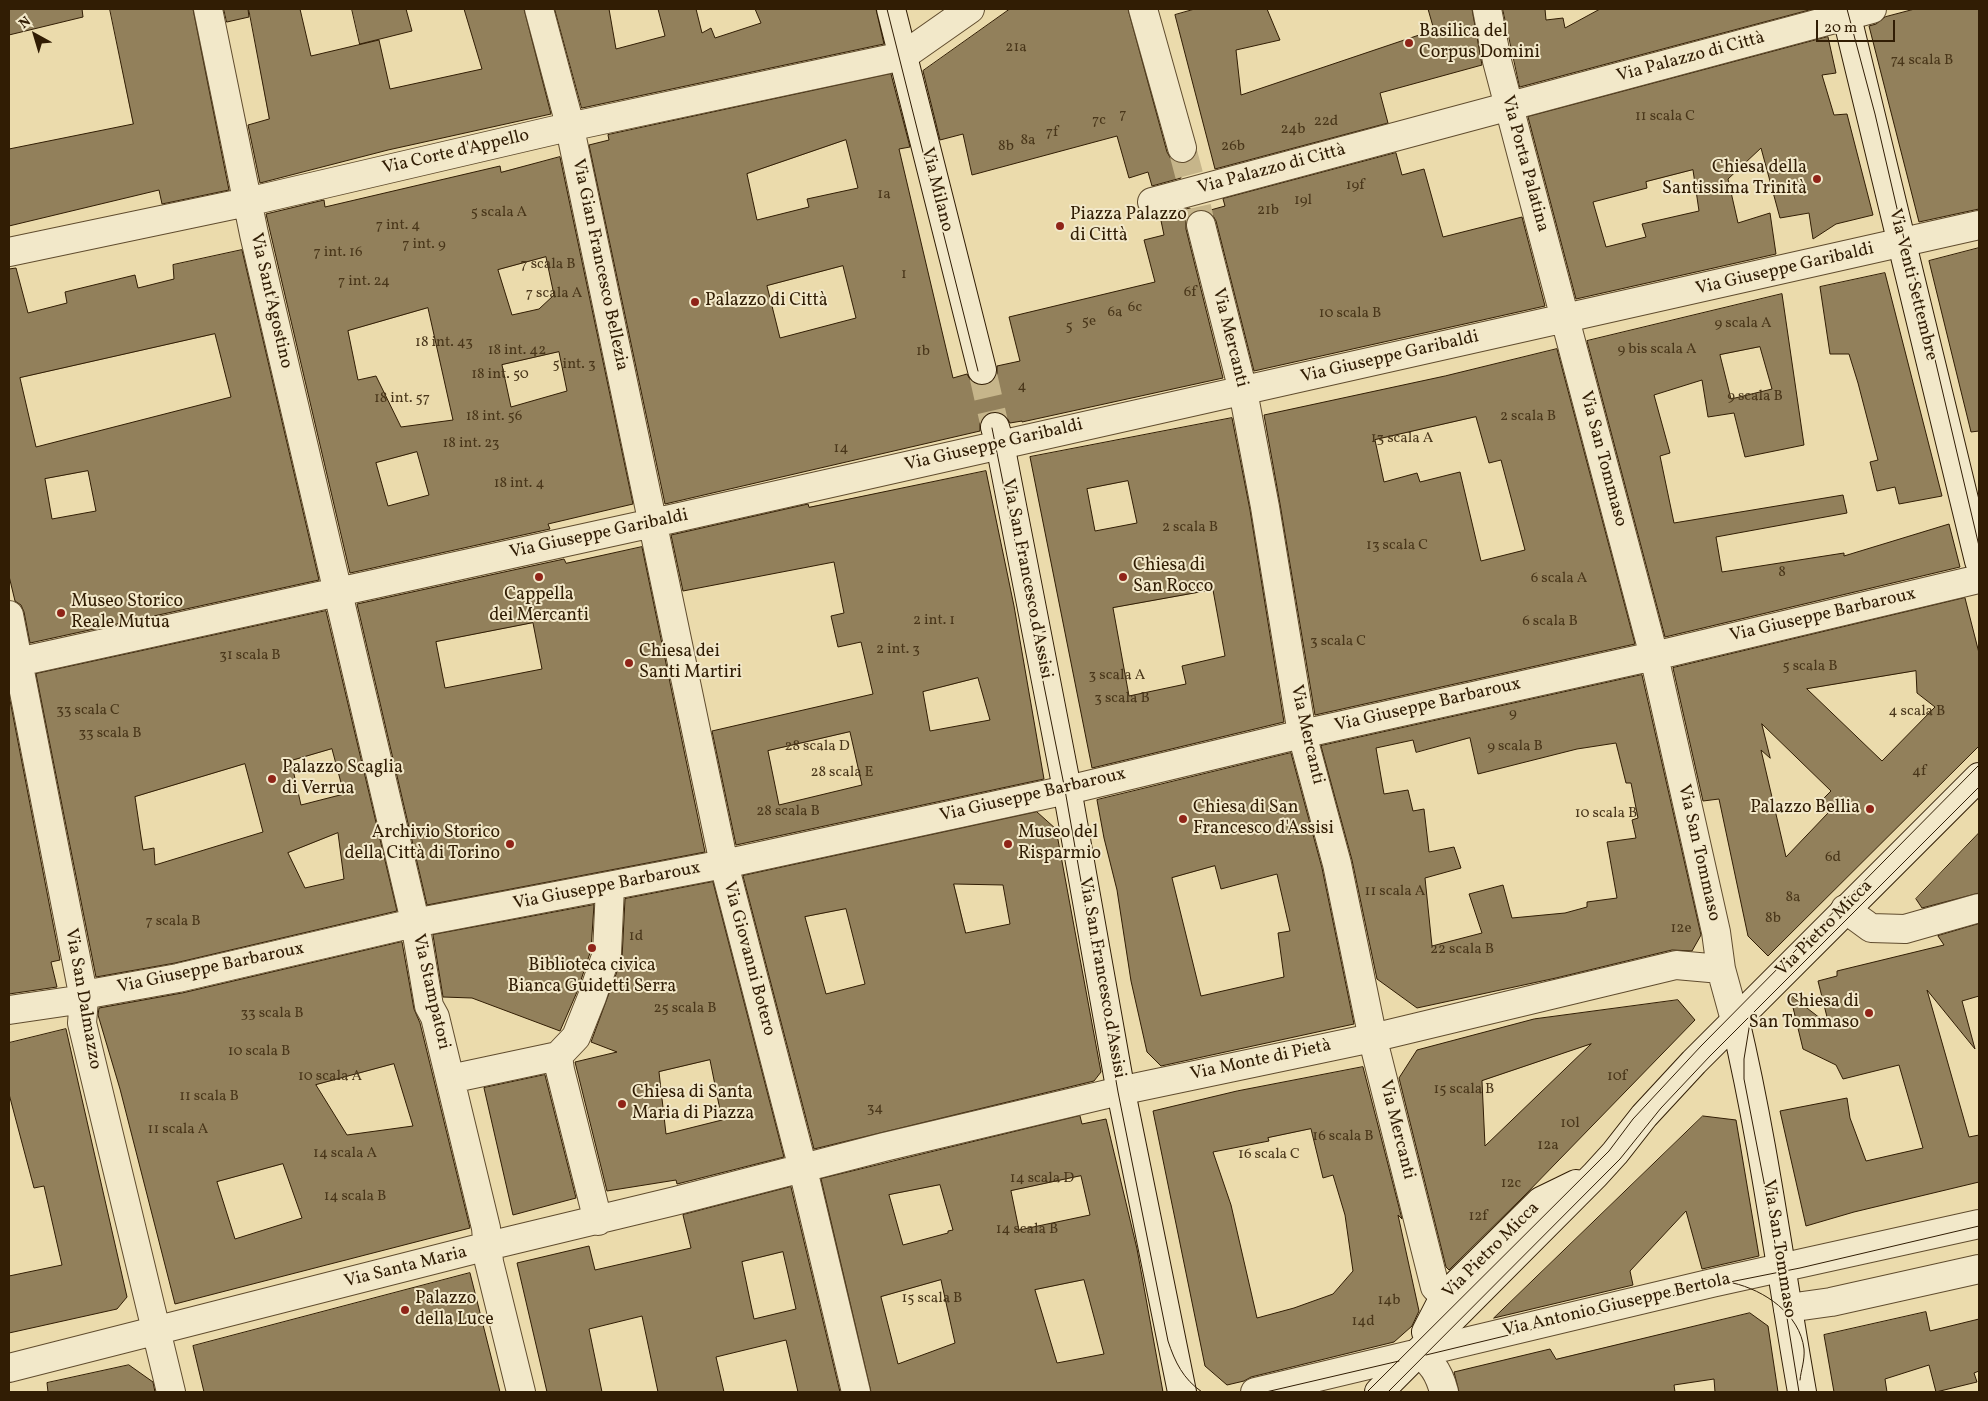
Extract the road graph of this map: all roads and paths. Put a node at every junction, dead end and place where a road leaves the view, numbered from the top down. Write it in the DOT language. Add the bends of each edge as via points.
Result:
graph roads {
  1 [pos="208,9"];
  2 [pos="539,9"];
  3 [pos="891,9"];
  4 [pos="970,9"];
  5 [pos="1143,9"];
  6 [pos="1487,9"];
  7 [pos="1872,9"];
  8 [pos="1846,12"];
  9 [pos="903,56"];
  10 [pos="1509,106"];
  11 [pos="570,127"];
  12 [pos="1182,148"];
  13 [pos="1195,200"];
  14 [pos="247,202"];
  15 [pos="1152,202"];
  16 [pos="1979,225"];
  17 [pos="1902,244"];
  18 [pos="9,252"];
  19 [pos="1565,319"];
  20 [pos="982,370"];
  21 [pos="1243,391"];
  22 [pos="998,436"];
  23 [pos="653,523"];
  24 [pos="1979,561"];
  25 [pos="1979,579"];
  26 [pos="337,593"];
  27 [pos="9,615"];
  28 [pos="1654,656"];
  29 [pos="14,663"];
  30 [pos="1302,734"];
  31 [pos="1979,776"];
  32 [pos="1067,789"];
  33 [pos="724,864"];
  34 [pos="610,887"];
  35 [pos="1979,908"];
  36 [pos="1845,909"];
  37 [pos="414,924"];
  38 [pos="1721,969"];
  39 [pos="83,997"];
  40 [pos="9,1010"];
  41 [pos="1735,1020"];
  42 [pos="1372,1038"];
  43 [pos="558,1056"];
  44 [pos="450,1079"];
  45 [pos="1121,1091"];
  46 [pos="803,1169"];
  47 [pos="1595,1175"];
  48 [pos="598,1221"];
  49 [pos="1979,1224"];
  50 [pos="488,1246"];
  51 [pos="1781,1269"];
  52 [pos="1979,1269"];
  53 [pos="1444,1298"];
  54 [pos="1788,1308"];
  55 [pos="157,1331"];
  56 [pos="1416,1354"];
  57 [pos="9,1368"];
  58 [pos="171,1392"];
  59 [pos="521,1392"];
  60 [pos="856,1392"];
  61 [pos="1182,1392"];
  62 [pos="1256,1392"];
  63 [pos="1379,1392"];
  64 [pos="1444,1392"];
  65 [pos="1802,1392"];
  1 -- 14 [label="street, Via Sant'Agostino"];
  2 -- 11 [label="street, Via Gian Francesco Bellezia"];
  3 -- 9 [label="street, Via Milano"];
  4 -- 9 [label="street"];
  5 -- 12 [label="street"];
  6 -- 10 [label="street, Via Porta Palatina"];
  7 -- 8 [label="street, Via Palazzo di Città"];
  8 -- 10 [label="street, Via Palazzo di Città"];
  8 -- 17 [label="street, Via Venti Settembre"];
  9 -- 11 [label="street, Via Corte d'Appello"];
  9 -- 20 [label="street, Via Milano"];
  10 -- 13 [label="street, Via Palazzo di Città" via="1392,138"];
  10 -- 19 [label="street, Via Porta Palatina"];
  11 -- 14 [label="street, Via Corte d'Appello"];
  11 -- 23 [label="street, Via Gian Francesco Bellezia"];
  13 -- 15 [label="street, Via Palazzo di Città"];
  13 -- 21 [label="street, Via Mercanti"];
  14 -- 18 [label="street, Via Corte d'Appello"];
  14 -- 26 [label="street, Via Sant'Agostino"];
  16 -- 17 [label="street, Via Giuseppe Garibaldi"];
  17 -- 19 [label="street, Via Giuseppe Garibaldi"];
  17 -- 24 [label="street, Via Venti Settembre"];
  19 -- 21 [label="street, Via Giuseppe Garibaldi"];
  19 -- 28 [label="street, Via San Tommaso"];
  21 -- 22 [label="street, Via Giuseppe Garibaldi"];
  21 -- 30 [label="street, Via Mercanti"];
  22 -- 23 [label="street, Via Giuseppe Garibaldi"];
  22 -- 32 [label="street, Via San Francesco d'Assisi"];
  23 -- 26 [label="street, Via Giuseppe Garibaldi"];
  23 -- 33 [label="street, Via Giovanni Botero"];
  25 -- 28 [label="street, Via Giuseppe Barbaroux"];
  26 -- 29 [label="street, Via Giuseppe Garibaldi"];
  26 -- 37 [label="street, Via Stampatori"];
  27 -- 29 [label="street, Via San Dalmazzo"];
  28 -- 30 [label="street, Via Giuseppe Barbaroux"];
  28 -- 38 [label="street, Via San Tommaso" via="1716,932"];
  29 -- 39 [label="street, Via San Dalmazzo"];
  30 -- 32 [label="street, Via Giuseppe Barbaroux"];
  30 -- 42 [label="street, Via Mercanti" via="1342,882"];
  31 -- 36 [label="street, Via Pietro Micca"];
  32 -- 33 [label="street, Via Giuseppe Barbaroux"];
  32 -- 45 [label="street, Via San Francesco d'Assisi"];
  33 -- 34 [label="street, Via Giuseppe Barbaroux"];
  33 -- 46 [label="street, Via Giovanni Botero"];
  34 -- 37 [label="street, Via Giuseppe Barbaroux"];
  34 -- 43 [label="street" via="607,953 576,1037"];
  35 -- 36 [label="street" via="1904,929 1871,928"];
  36 -- 41 [label="street, Via Pietro Micca"];
  37 -- 39 [label="street, Via Giuseppe Barbaroux"];
  37 -- 44 [label="street, Via Stampatori" via="429,1006 435,1017"];
  38 -- 41 [label="street, Via San Tommaso"];
  38 -- 42 [label="street, Via Monte di Pietà" via="1676,965"];
  39 -- 40 [label="street, Via Giuseppe Barbaroux"];
  39 -- 55 [label="street, Via San Dalmazzo" via="82,1023"];
  41 -- 47 [label="street, Via Pietro Micca" via="1644,1116"];
  41 -- 51 [label="street, Via San Tommaso" via="1760,1140"];
  42 -- 45 [label="street, Via Monte di Pietà"];
  42 -- 53 [label="street, Via Mercanti" via="1435,1287"];
  43 -- 44 [label="street"];
  43 -- 48 [label="street"];
  44 -- 50 [label="street, Via Stampatori"];
  45 -- 46 [label="street, Via Monte di Pietà" via="884,1146"];
  45 -- 61 [label="street, Via San Francesco d'Assisi"];
  46 -- 48 [label="street, Via Santa Maria"];
  46 -- 60 [label="street, Via Giovanni Botero"];
  47 -- 53 [label="street, Via Pietro Micca" via="1541,1201"];
  47 -- 56 [label="street, Via Pietro Micca"];
  48 -- 50 [label="street, Via Santa Maria"];
  49 -- 51 [label="street, Via Antonio Giuseppe Bertola"];
  50 -- 55 [label="street, Via Santa Maria"];
  50 -- 59 [label="street, Via Stampatori" via="489,1262"];
  51 -- 54 [label="street, Via San Tommaso"];
  51 -- 56 [label="street, Via Antonio Giuseppe Bertola"];
  52 -- 54 [label="street" via="1831,1302"];
  53 -- 56 [label="street, Via Pietro Micca"];
  54 -- 65 [label="street, Via San Tommaso"];
  55 -- 57 [label="street, Via Santa Maria"];
  55 -- 58 [label="street, Via San Dalmazzo"];
  56 -- 62 [label="street, Via Antonio Giuseppe Bertola"];
  56 -- 63 [label="street, Via Pietro Micca"];
  56 -- 64 [label="street" via="1439,1373"];
}
